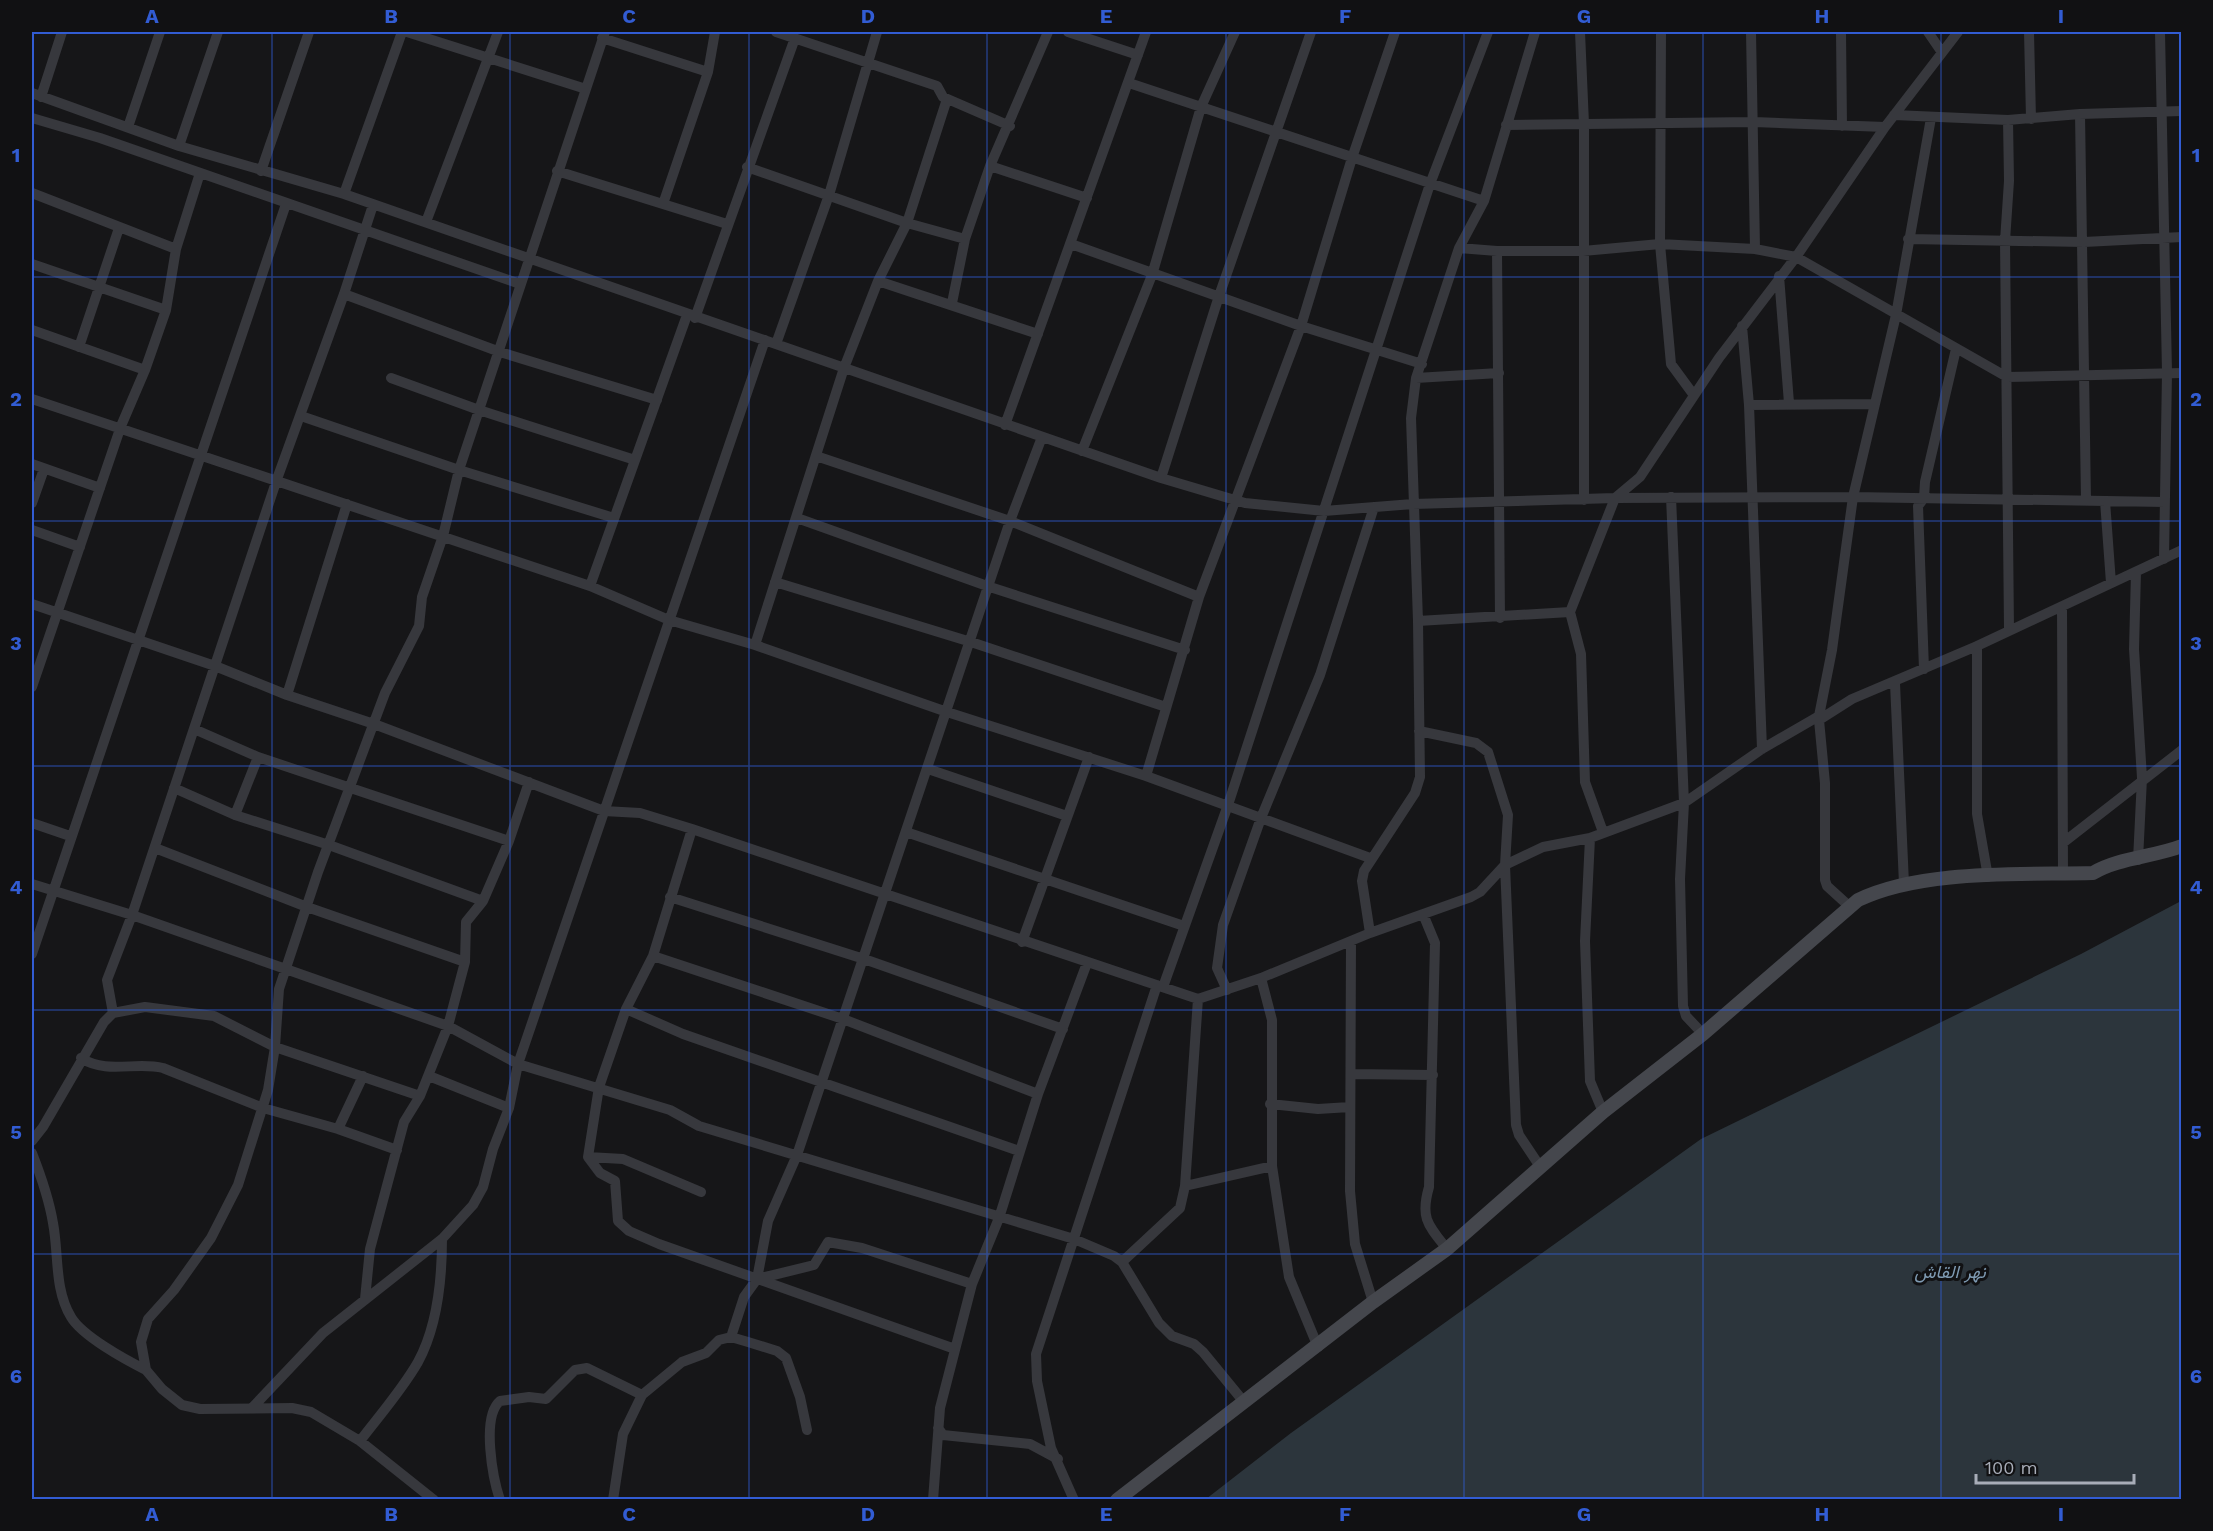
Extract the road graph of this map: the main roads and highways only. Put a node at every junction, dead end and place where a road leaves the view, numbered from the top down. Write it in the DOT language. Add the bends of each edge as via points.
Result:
graph roads {
  1 [pos="2181,846"];
  2 [pos="1117,1500"];
  1 -- 2 [label="main road" via="2138,860 2106,865 2093,873 1936,879 1904,884 1849,906 1825,931 1604,1112 1447,1249"];
}
